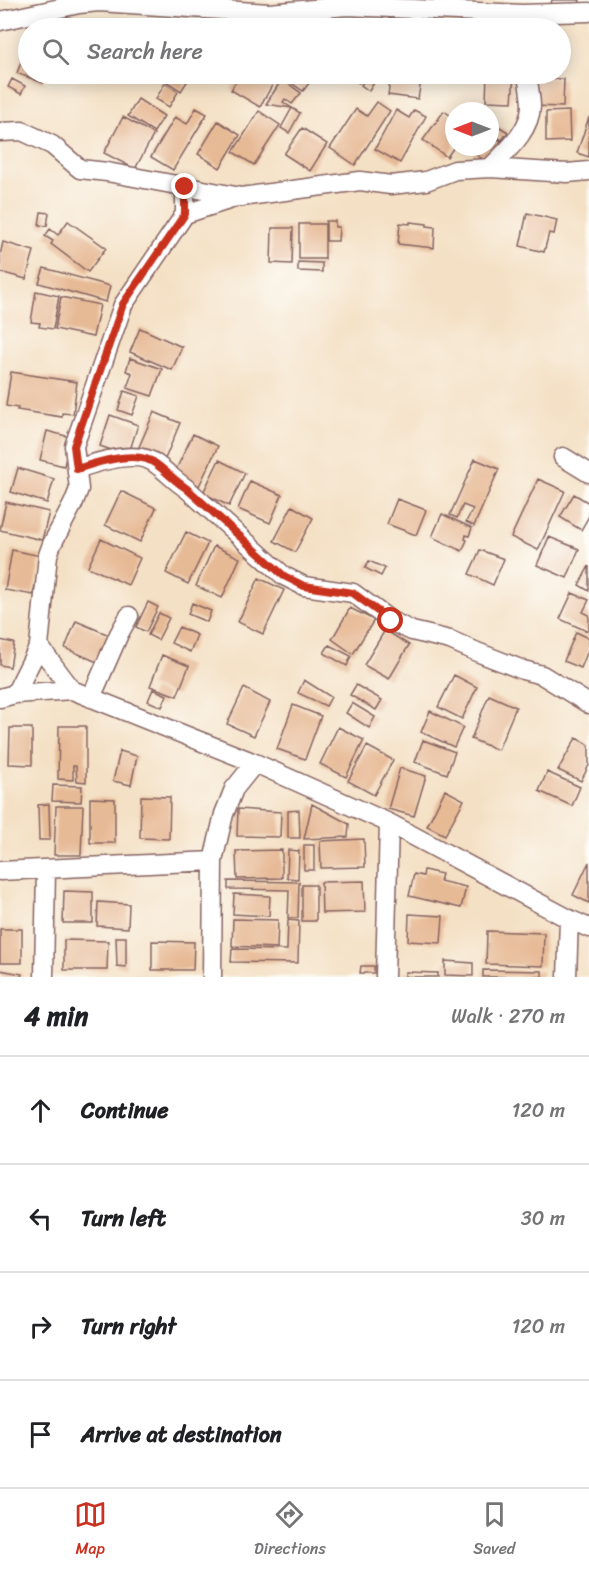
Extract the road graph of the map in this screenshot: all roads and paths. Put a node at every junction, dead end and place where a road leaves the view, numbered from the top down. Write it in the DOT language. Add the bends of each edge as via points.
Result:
graph roads {
  1 [pos="348,3"];
  2 [pos="589,12"];
  3 [pos="494,18"];
  4 [pos="545,18"];
  5 [pos="0,21"];
  6 [pos="529,84"];
  7 [pos="0,132"];
  8 [pos="490,168"];
  9 [pos="589,171"];
  10 [pos="185,187"];
  11 [pos="241,196"];
  12 [pos="185,214"];
  13 [pos="563,457"];
  14 [pos="77,469"];
  15 [pos="589,473"];
  16 [pos="129,616"];
  17 [pos="39,646"];
  18 [pos="72,690"];
  19 [pos="8,696"];
  20 [pos="91,698"];
  21 [pos="589,704"];
  22 [pos="255,764"];
  23 [pos="388,823"];
  24 [pos="213,861"];
  25 [pos="46,869"];
  26 [pos="0,870"];
  27 [pos="569,919"];
  28 [pos="589,928"];
  29 [pos="44,977"];
  30 [pos="212,977"];
  31 [pos="385,977"];
  32 [pos="567,977"];
  1 -- 3 [label="street"];
  1 -- 5 [label="street" via="269,13 99,2"];
  2 -- 4 [label="street"];
  6 -- 8 [label="street" via="531,108 525,126"];
  7 -- 10 [label="street" via="22,131 52,145 80,169"];
  8 -- 9 [label="street"];
  8 -- 11 [label="street" via="455,170 426,181 391,185 360,181"];
  10 -- 11 [label="street"];
  10 -- 12 [label="street"];
  11 -- 12 [label="street"];
  12 -- 14 [label="street" via="123,304 74,446"];
  13 -- 15 [label="street"];
  14 -- 17 [label="street" via="79,489 48,555"];
  14 -- 21 [label="street" via="139,457 154,462 284,576 304,586 353,593 412,631 450,640 542,675"];
  16 -- 20 [label="street"];
  17 -- 18 [label="street"];
  17 -- 19 [label="street"];
  18 -- 19 [label="street"];
  18 -- 20 [label="street"];
  20 -- 22 [label="street"];
  22 -- 23 [label="street"];
  22 -- 24 [label="street" via="234,789"];
  23 -- 27 [label="street"];
  23 -- 31 [label="street"];
  24 -- 25 [label="street"];
  24 -- 30 [label="street"];
  25 -- 26 [label="street"];
  25 -- 29 [label="street"];
  27 -- 28 [label="street"];
  27 -- 32 [label="street"];
}
